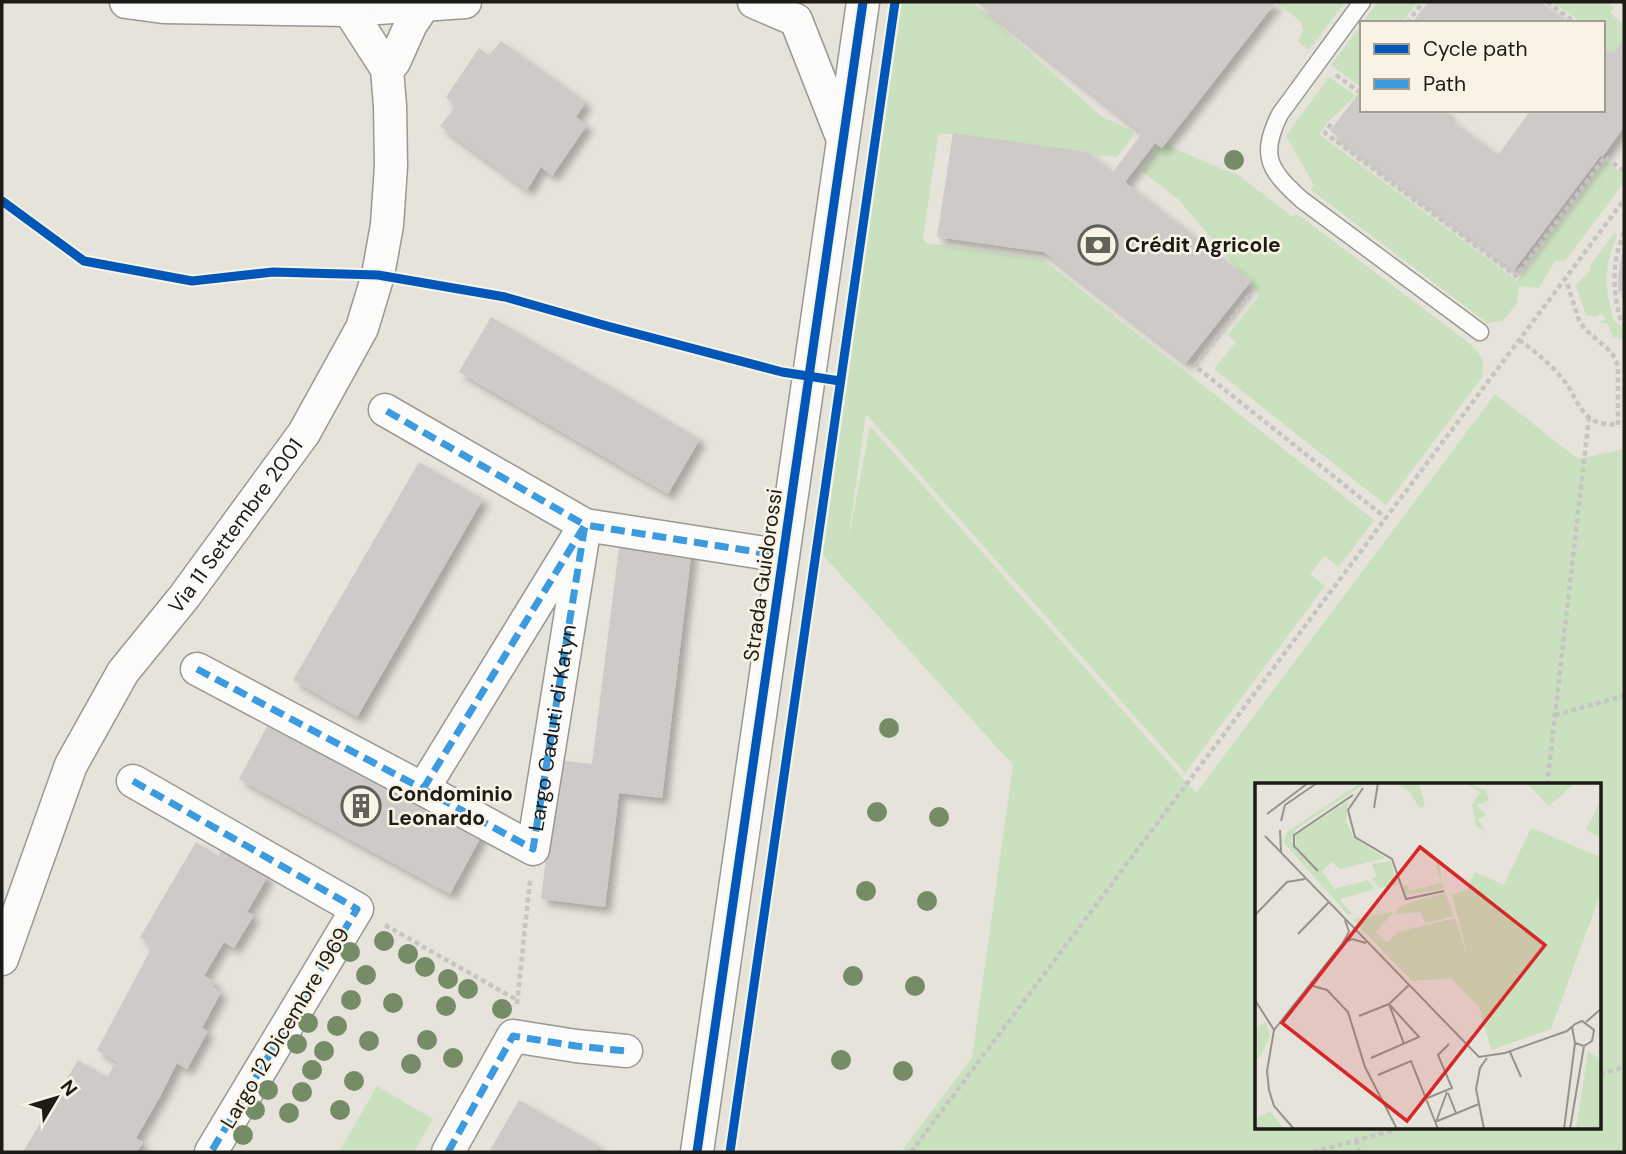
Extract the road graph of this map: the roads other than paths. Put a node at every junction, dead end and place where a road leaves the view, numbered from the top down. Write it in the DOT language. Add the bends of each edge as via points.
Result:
graph roads {
  1 [pos="126,2"];
  2 [pos="465,2"];
  3 [pos="754,2"];
  4 [pos="863,2"];
  5 [pos="1362,2"];
  6 [pos="424,5"];
  7 [pos="349,10"];
  8 [pos="387,69"];
  9 [pos="843,138"];
  10 [pos="1479,332"];
  11 [pos="385,410"];
  12 [pos="585,525"];
  13 [pos="783,556"];
  14 [pos="197,669"];
  15 [pos="132,781"];
  16 [pos="423,789"];
  17 [pos="2,959"];
  18 [pos="626,1051"];
  19 [pos="211,1152"];
  20 [pos="449,1152"];
  21 [pos="697,1152"];
  1 -- 7 [label="street" via="163,7"];
  2 -- 6 [label="street"];
  3 -- 9 [label="street" via="796,20"];
  4 -- 9 [label="street, Strada Guidorossi"];
  5 -- 10 [label="lane" via="1280,114 1271,134 1270,161 1279,178 1302,200"];
  6 -- 7 [label="street"];
  6 -- 8 [label="street"];
  7 -- 8 [label="street, Via 11 Settembre 2001"];
  8 -- 17 [label="street, Via 11 Settembre 2001" via="387,225 362,328 304,433 123,672 71,765"];
  9 -- 13 [label="street, Strada Guidorossi"];
  11 -- 12 [label="street"];
  12 -- 13 [label="street"];
  12 -- 16 [label="street, Largo Caduti di Katyn"];
  12 -- 16 [label="street, Largo Caduti di Katyn" via="533,849"];
  13 -- 21 [label="street, Strada Guidorossi"];
  14 -- 16 [label="street, Largo Caduti di Katyn"];
  15 -- 19 [label="street, Largo 12 Dicembre 1969" via="357,909"];
  18 -- 20 [label="street" via="513,1036"];
}
